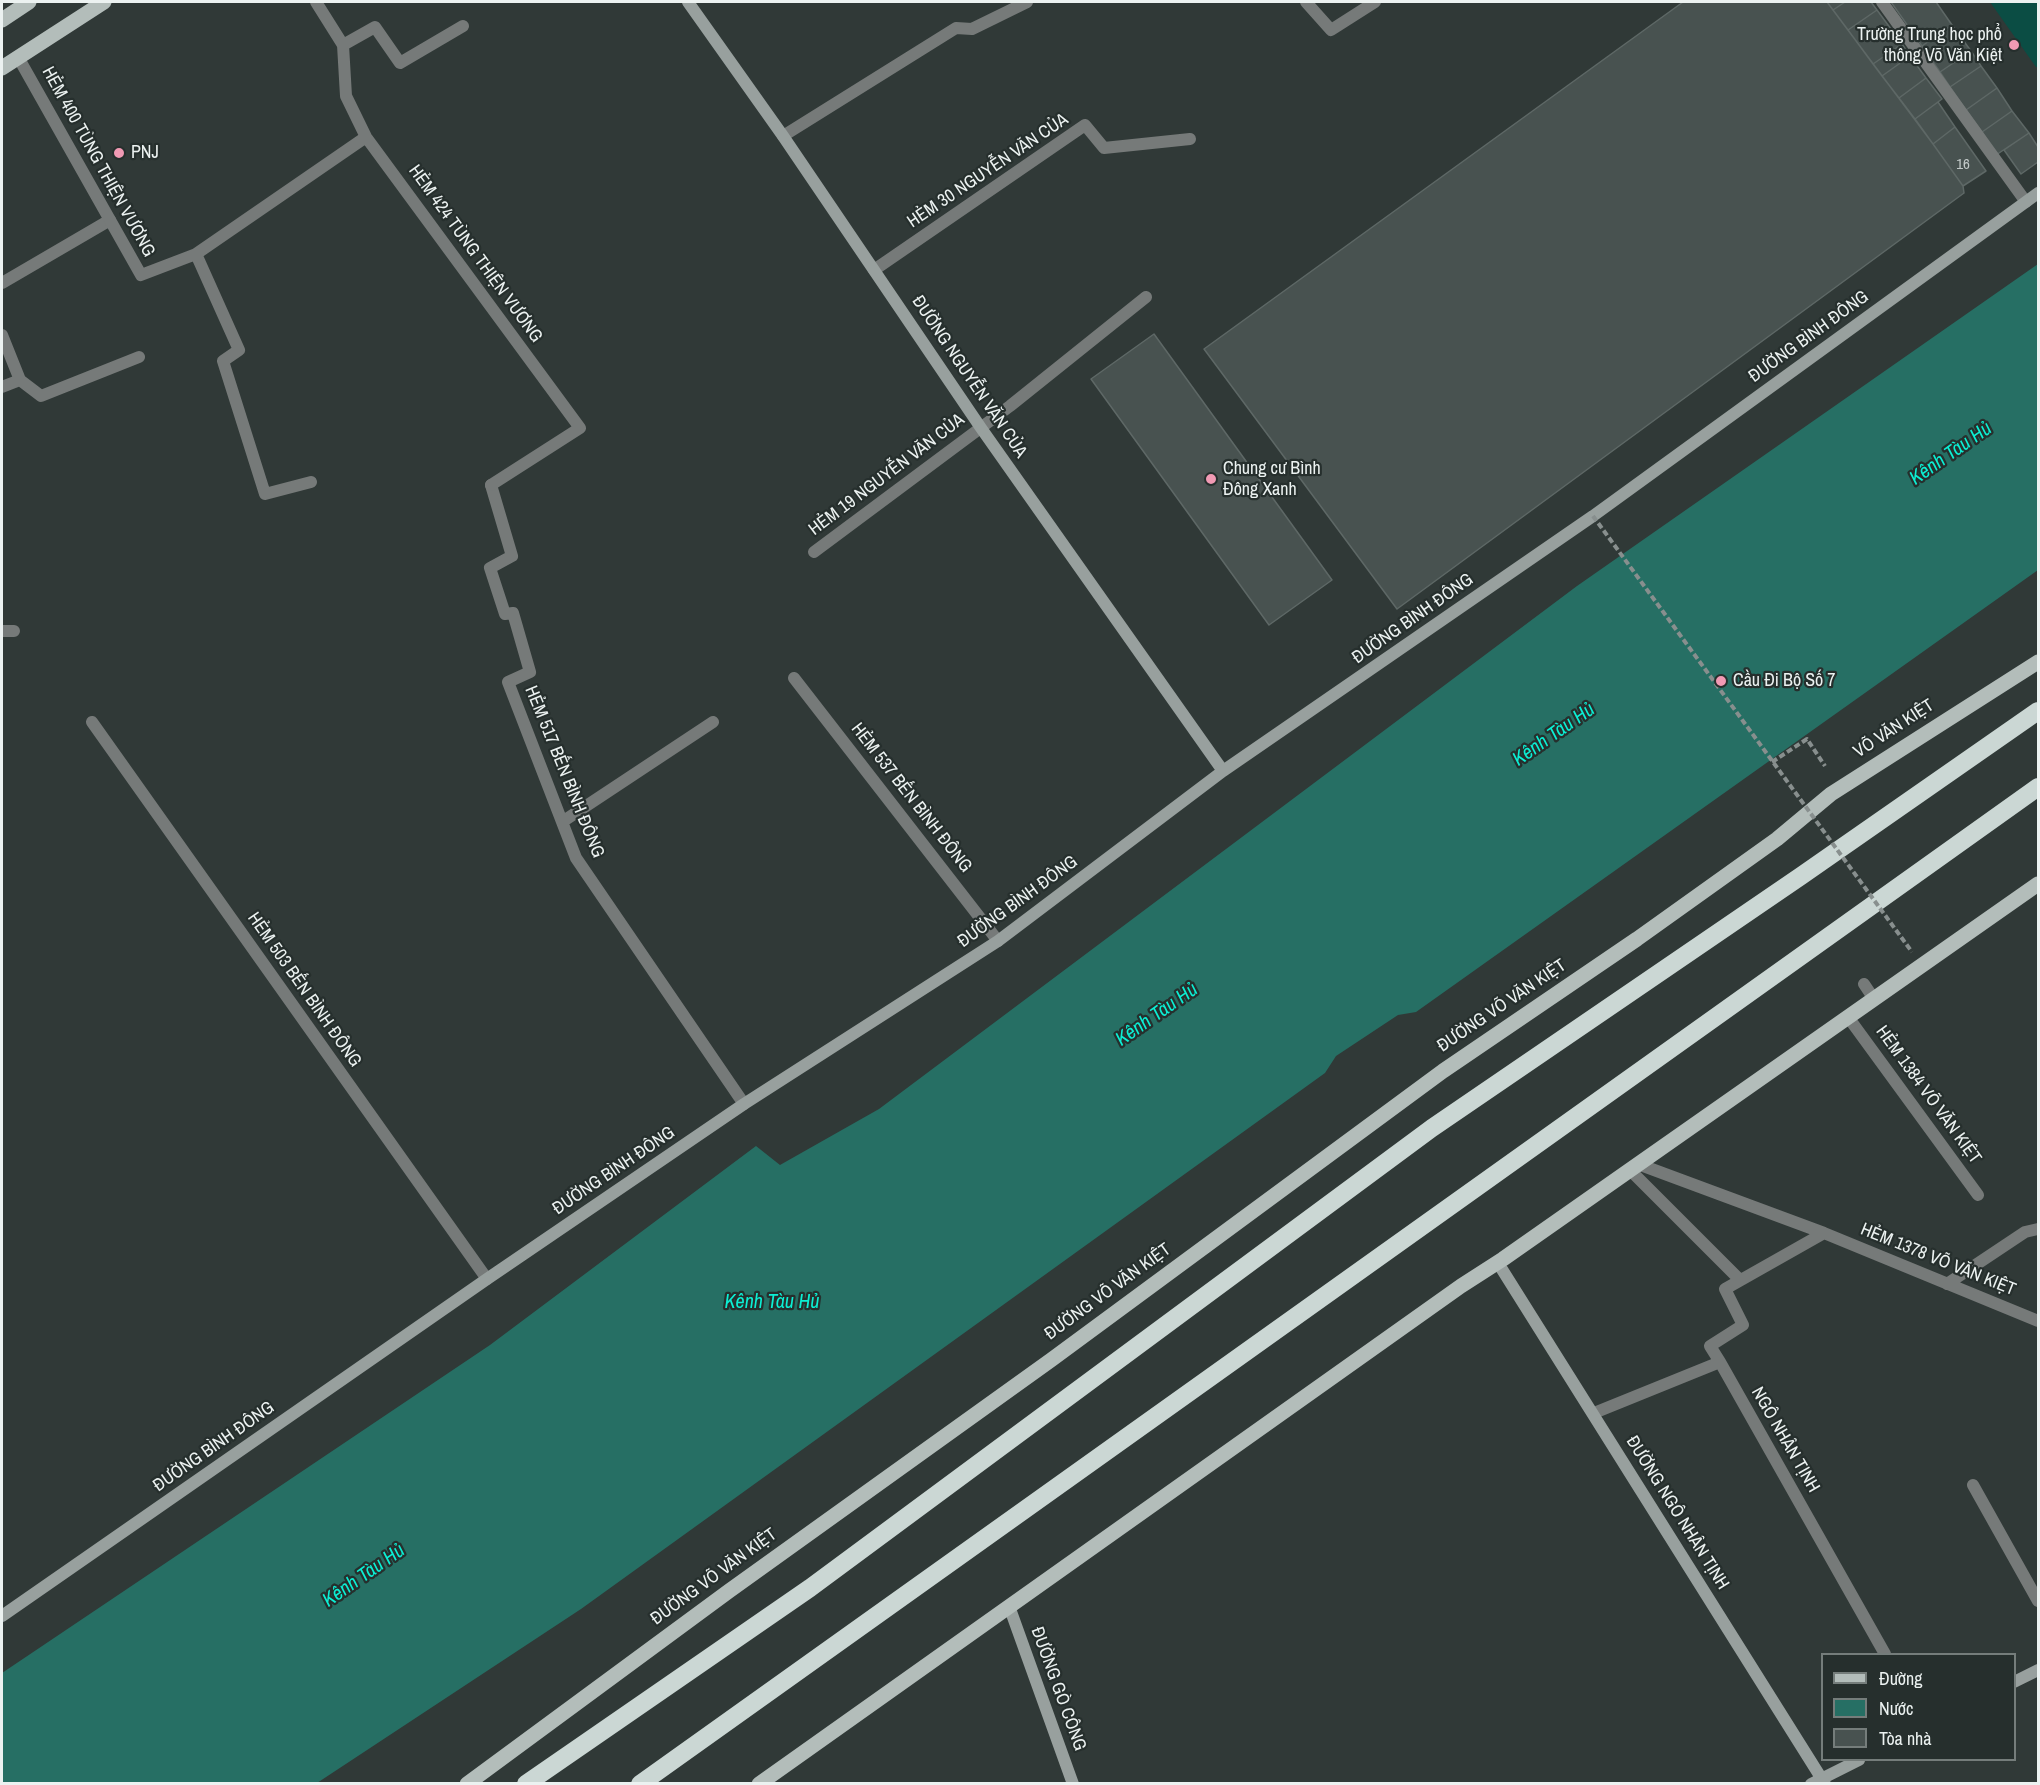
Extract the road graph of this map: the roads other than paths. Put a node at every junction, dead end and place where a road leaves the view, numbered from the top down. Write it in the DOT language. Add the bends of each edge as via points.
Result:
graph roads {
  1 [pos="29,2"];
  2 [pos="104,2"];
  3 [pos="316,2"];
  4 [pos="688,2"];
  5 [pos="1027,2"];
  6 [pos="1306,2"];
  7 [pos="1375,2"];
  8 [pos="1882,2"];
  9 [pos="2,20"];
  10 [pos="463,26"];
  11 [pos="343,45"];
  12 [pos="18,57"];
  13 [pos="2,68"];
  14 [pos="366,136"];
  15 [pos="783,136"];
  16 [pos="1190,139"];
  17 [pos="2038,193"];
  18 [pos="2026,202"];
  19 [pos="110,220"];
  20 [pos="196,254"];
  21 [pos="874,270"];
  22 [pos="2,283"];
  23 [pos="1146,297"];
  24 [pos="2,335"];
  25 [pos="139,357"];
  26 [pos="20,380"];
  27 [pos="2,387"];
  28 [pos="981,428"];
  29 [pos="311,482"];
  30 [pos="492,484"];
  31 [pos="814,552"];
  32 [pos="2038,662"];
  33 [pos="794,678"];
  34 [pos="2038,711"];
  35 [pos="92,722"];
  36 [pos="713,722"];
  37 [pos="1223,771"];
  38 [pos="2038,787"];
  39 [pos="562,822"];
  40 [pos="1777,839"];
  41 [pos="2038,884"];
  42 [pos="998,941"];
  43 [pos="1864,984"];
  44 [pos="1874,999"];
  45 [pos="1848,1017"];
  46 [pos="744,1104"];
  47 [pos="1634,1167"];
  48 [pos="1978,1195"];
  49 [pos="2038,1229"];
  50 [pos="1824,1233"];
  51 [pos="1498,1263"];
  52 [pos="487,1279"];
  53 [pos="1739,1279"];
  54 [pos="1947,1284"];
  55 [pos="2038,1321"];
  56 [pos="1720,1362"];
  57 [pos="1594,1413"];
  58 [pos="1973,1485"];
  59 [pos="2038,1601"];
  60 [pos="1009,1606"];
  61 [pos="2,1616"];
  62 [pos="1885,1653"];
  63 [pos="2038,1670"];
  64 [pos="2016,1681"];
  65 [pos="1857,1761"];
  66 [pos="1819,1782"];
  67 [pos="466,1784"];
  68 [pos="526,1784"];
  69 [pos="640,1784"];
  70 [pos="759,1784"];
  71 [pos="1073,1784"];
  1 -- 9 [label="main road"];
  2 -- 12 [label="main road"];
  3 -- 11 [label="street, HẺM 424 TÙNG THIỆN VƯƠNG"];
  4 -- 15 [label="street, ĐƯỜNG NGUYỄN VĂN CỦA"];
  5 -- 15 [label="street" via="972,29 956,28"];
  6 -- 7 [label="street" via="1331,30"];
  8 -- 18 [label="street"];
  10 -- 11 [label="street" via="400,63 375,27"];
  11 -- 14 [label="street, HẺM 424 TÙNG THIỆN VƯƠNG" via="346,96"];
  12 -- 13 [label="main road"];
  12 -- 19 [label="street, HẺM 400 TÙNG THIỆN VƯƠNG"];
  14 -- 20 [label="street"];
  14 -- 30 [label="street, HẺM 424 TÙNG THIỆN VƯƠNG" via="580,428"];
  15 -- 21 [label="street, ĐƯỜNG NGUYỄN VĂN CỦA"];
  16 -- 21 [label="street, HẺM 30 NGUYỄN VĂN CỦA" via="1104,148 1085,125"];
  17 -- 18 [label="street, ĐƯỜNG BÌNH ĐÔNG"];
  18 -- 37 [label="street, ĐƯỜNG BÌNH ĐÔNG" via="1593,516"];
  19 -- 20 [label="street, HẺM 400 TÙNG THIỆN VƯƠNG" via="141,275"];
  19 -- 22 [label="street"];
  20 -- 29 [label="street" via="239,350 223,361 265,494"];
  21 -- 28 [label="street, ĐƯỜNG NGUYỄN VĂN CỦA"];
  23 -- 28 [label="street, HẺM 19 NGUYỄN VĂN CỦA"];
  24 -- 26 [label="street"];
  25 -- 26 [label="street" via="41,396"];
  26 -- 27 [label="street"];
  28 -- 31 [label="street, HẺM 19 NGUYỄN VĂN CỦA"];
  28 -- 37 [label="street, ĐƯỜNG NGUYỄN VĂN CỦA"];
  30 -- 39 [label="street, HẺM 517 BẾN BÌNH ĐÔNG" via="512,556 490,567 506,614 513,613 530,672 508,682"];
  32 -- 40 [label="main road, VÕ VĂN KIỆT" via="1831,794"];
  33 -- 42 [label="street, HẺM 537 BẾN BÌNH ĐÔNG"];
  34 -- 68 [label="highway" via="1432,1128 810,1588"];
  35 -- 52 [label="street, HẺM 503 BẾN BÌNH ĐÔNG"];
  36 -- 39 [label="street"];
  37 -- 42 [label="street, ĐƯỜNG BÌNH ĐÔNG"];
  38 -- 69 [label="highway"];
  39 -- 46 [label="street, HẺM 517 BẾN BÌNH ĐÔNG" via="576,858"];
  40 -- 67 [label="main road, ĐƯỜNG VÕ VĂN KIỆT" via="1443,1071"];
  41 -- 44 [label="main road"];
  42 -- 46 [label="street, ĐƯỜNG BÌNH ĐÔNG"];
  43 -- 44 [label="street"];
  44 -- 45 [label="main road"];
  45 -- 47 [label="main road"];
  45 -- 48 [label="street, HẺM 1384 VÕ VĂN KIỆT"];
  46 -- 52 [label="street, ĐƯỜNG BÌNH ĐÔNG"];
  47 -- 50 [label="street, HẺM 1378 VÕ VĂN KIỆT"];
  47 -- 51 [label="main road"];
  47 -- 53 [label="street"];
  49 -- 54 [label="street" via="2025,1232"];
  50 -- 53 [label="street"];
  50 -- 54 [label="street, HẺM 1378 VÕ VĂN KIỆT"];
  51 -- 57 [label="street, ĐƯỜNG NGÔ NHÂN TỊNH"];
  51 -- 60 [label="main road"];
  52 -- 61 [label="street, ĐƯỜNG BÌNH ĐÔNG"];
  53 -- 56 [label="street" via="1725,1288 1743,1325 1710,1346"];
  54 -- 55 [label="street, HẺM 1378 VÕ VĂN KIỆT"];
  56 -- 57 [label="street"];
  56 -- 62 [label="street, NGÔ NHÂN TỊNH"];
  57 -- 66 [label="street, ĐƯỜNG NGÔ NHÂN TỊNH"];
  58 -- 59 [label="street"];
  60 -- 70 [label="main road"];
  60 -- 71 [label="street, ĐƯỜNG GÒ CÔNG"];
  63 -- 64 [label="street"];
  65 -- 66 [label="street"];
}
